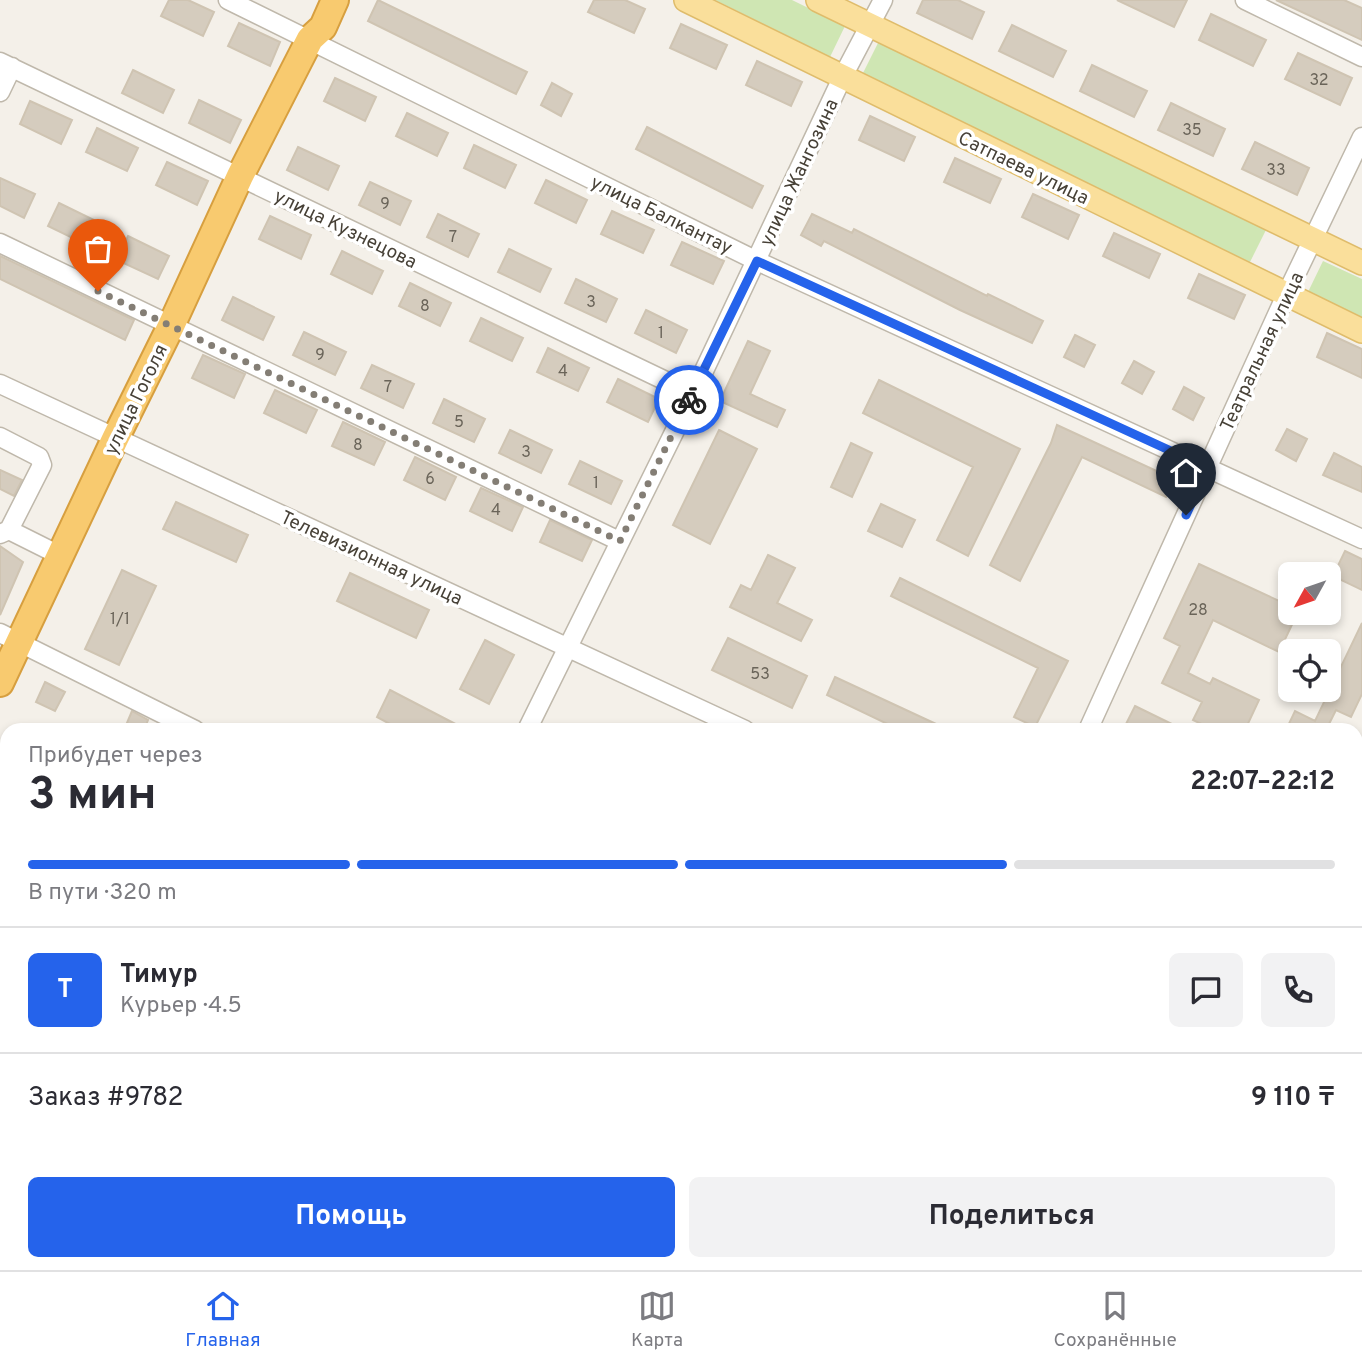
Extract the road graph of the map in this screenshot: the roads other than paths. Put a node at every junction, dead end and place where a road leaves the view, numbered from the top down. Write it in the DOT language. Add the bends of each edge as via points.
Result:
graph roads {
  1 [pos="228,0"];
  2 [pos="318,0"];
  3 [pos="335,0"];
  4 [pos="686,0"];
  5 [pos="818,0"];
  6 [pos="883,0"];
  7 [pos="1245,0"];
  8 [pos="871,25"];
  9 [pos="310,39"];
  10 [pos="1362,57"];
  11 [pos="6,64"];
  12 [pos="842,78"];
  13 [pos="0,92"];
  14 [pos="1362,137"];
  15 [pos="240,176"];
  16 [pos="1313,240"];
  17 [pos="0,243"];
  18 [pos="757,261"];
  19 [pos="1362,263"];
  20 [pos="1286,295"];
  21 [pos="171,326"];
  22 [pos="1362,331"];
  23 [pos="0,384"];
  24 [pos="693,394"];
  25 [pos="0,437"];
  26 [pos="115,439"];
  27 [pos="1208,468"];
  28 [pos="4,532"];
  29 [pos="1362,539"];
  30 [pos="620,541"];
  31 [pos="61,556"];
  32 [pos="10,638"];
  33 [pos="567,647"];
  34 [pos="0,683"];
  35 [pos="167,723"];
  36 [pos="530,723"];
  37 [pos="730,723"];
  38 [pos="1091,723"];
  1 -- 9 [label="street, улица Балкантау"];
  2 -- 9 [label="highway, улица Гоголя" via="309,20"];
  3 -- 9 [label="highway, улица Гоголя" via="323,27"];
  4 -- 12 [label="main road, Сатпаева улица"];
  5 -- 8 [label="main road"];
  6 -- 8 [label="street, улица Жангозина"];
  7 -- 10 [label="street"];
  8 -- 12 [label="street, улица Жангозина"];
  8 -- 16 [label="main road"];
  9 -- 15 [label="highway, улица Гоголя"];
  9 -- 18 [label="street, улица Балкантау"];
  11 -- 13 [label="street"];
  11 -- 15 [label="street, улица Кузнецова"];
  12 -- 18 [label="street, улица Жангозина"];
  12 -- 20 [label="main road, Сатпаева улица"];
  14 -- 16 [label="street, Театральная улица"];
  15 -- 21 [label="highway, улица Гоголя"];
  15 -- 24 [label="street, улица Кузнецова"];
  16 -- 19 [label="main road"];
  16 -- 20 [label="street, Театральная улица"];
  17 -- 21 [label="street"];
  18 -- 24 [label="street, улица Жангозина"];
  18 -- 27 [label="street, улица Балкантау"];
  20 -- 22 [label="main road, Сатпаева улица"];
  20 -- 27 [label="street, Театральная улица"];
  21 -- 26 [label="highway, улица Гоголя"];
  21 -- 30 [label="street"];
  23 -- 26 [label="street, Телевизионная улица"];
  24 -- 30 [label="street, улица Жангозина"];
  25 -- 28 [label="street" via="39,457 42,465"];
  26 -- 31 [label="highway, улица Гоголя"];
  26 -- 33 [label="street, Телевизионная улица"];
  27 -- 29 [label="street, улица Балкантау"];
  27 -- 38 [label="street, Театральная улица"];
  28 -- 31 [label="street"];
  30 -- 33 [label="street, улица Жангозина"];
  31 -- 32 [label="highway, улица Гоголя"];
  32 -- 34 [label="highway, улица Гоголя"];
  32 -- 35 [label="street"];
  33 -- 36 [label="street, улица Жангозина"];
  33 -- 37 [label="street, Телевизионная улица"];
}
